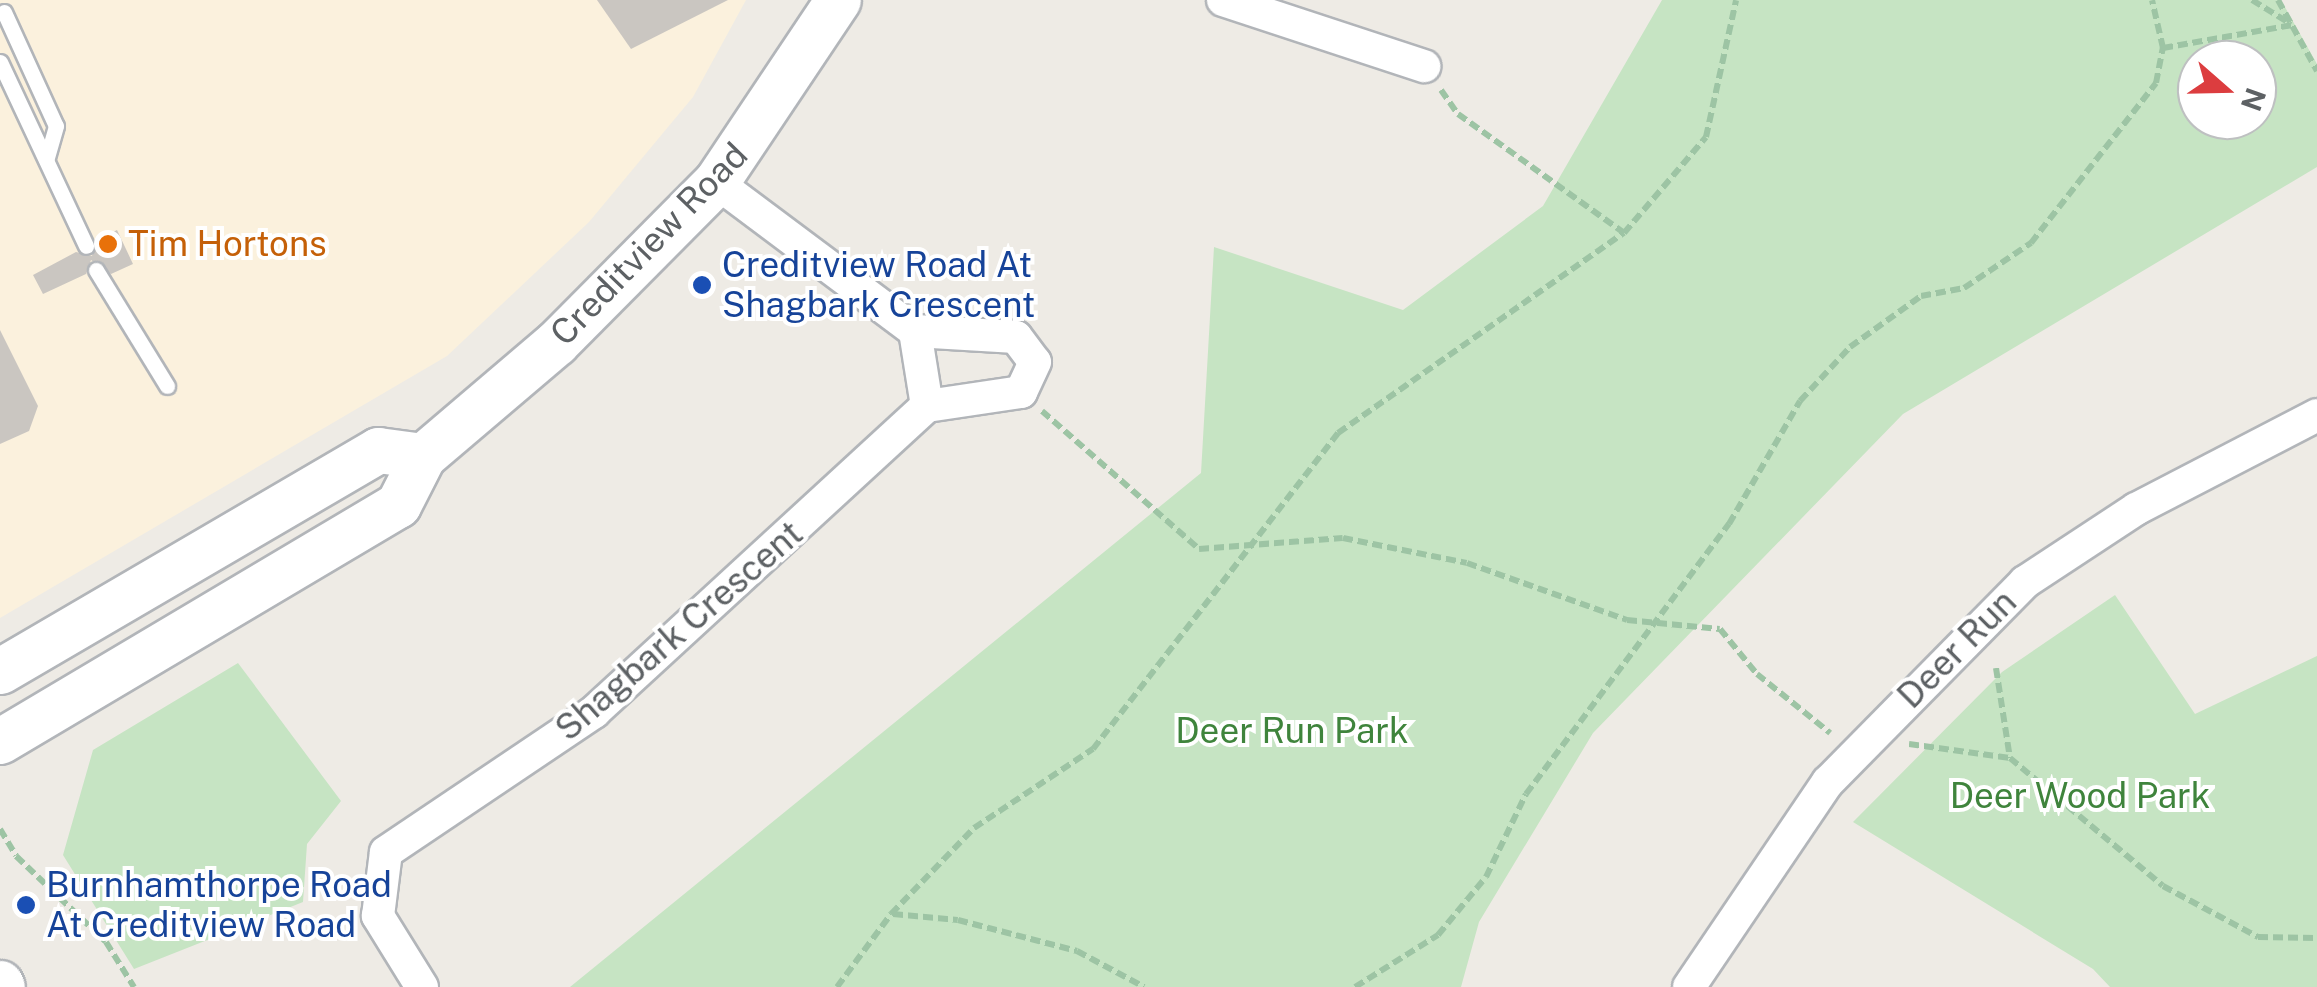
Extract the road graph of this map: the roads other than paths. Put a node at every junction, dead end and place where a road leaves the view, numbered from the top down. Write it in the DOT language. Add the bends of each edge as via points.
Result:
graph roads {
  1 [pos="838,0"];
  2 [pos="1223,0"];
  3 [pos="4,12"];
  4 [pos="0,62"];
  5 [pos="1424,66"];
  6 [pos="46,160"];
  7 [pos="716,182"];
  8 [pos="86,246"];
  9 [pos="96,270"];
  10 [pos="915,331"];
  11 [pos="166,386"];
  12 [pos="927,406"];
  13 [pos="2317,415"];
  14 [pos="422,456"];
  15 [pos="0,670"];
  16 [pos="0,741"];
  17 [pos="422,987"];
  18 [pos="1689,987"];
  1 -- 7 [label="main road, Creditview Road"];
  2 -- 5 [label="street"];
  3 -- 6 [label="lane" via="56,126"];
  4 -- 6 [label="lane"];
  6 -- 8 [label="lane"];
  7 -- 10 [label="street"];
  7 -- 14 [label="main road, Creditview Road" via="556,343"];
  9 -- 11 [label="lane"];
  10 -- 12 [label="street"];
  10 -- 12 [label="street" via="1016,337 1034,362 1020,392"];
  12 -- 17 [label="street, Shagbark Crescent" via="594,712 386,852 378,916"];
  13 -- 18 [label="street, Deer Run" via="2136,509 2025,582 1861,746 1748,889"];
  14 -- 15 [label="main road" via="378,450"];
  14 -- 16 [label="main road, Creditview Road" via="398,505"];
}
